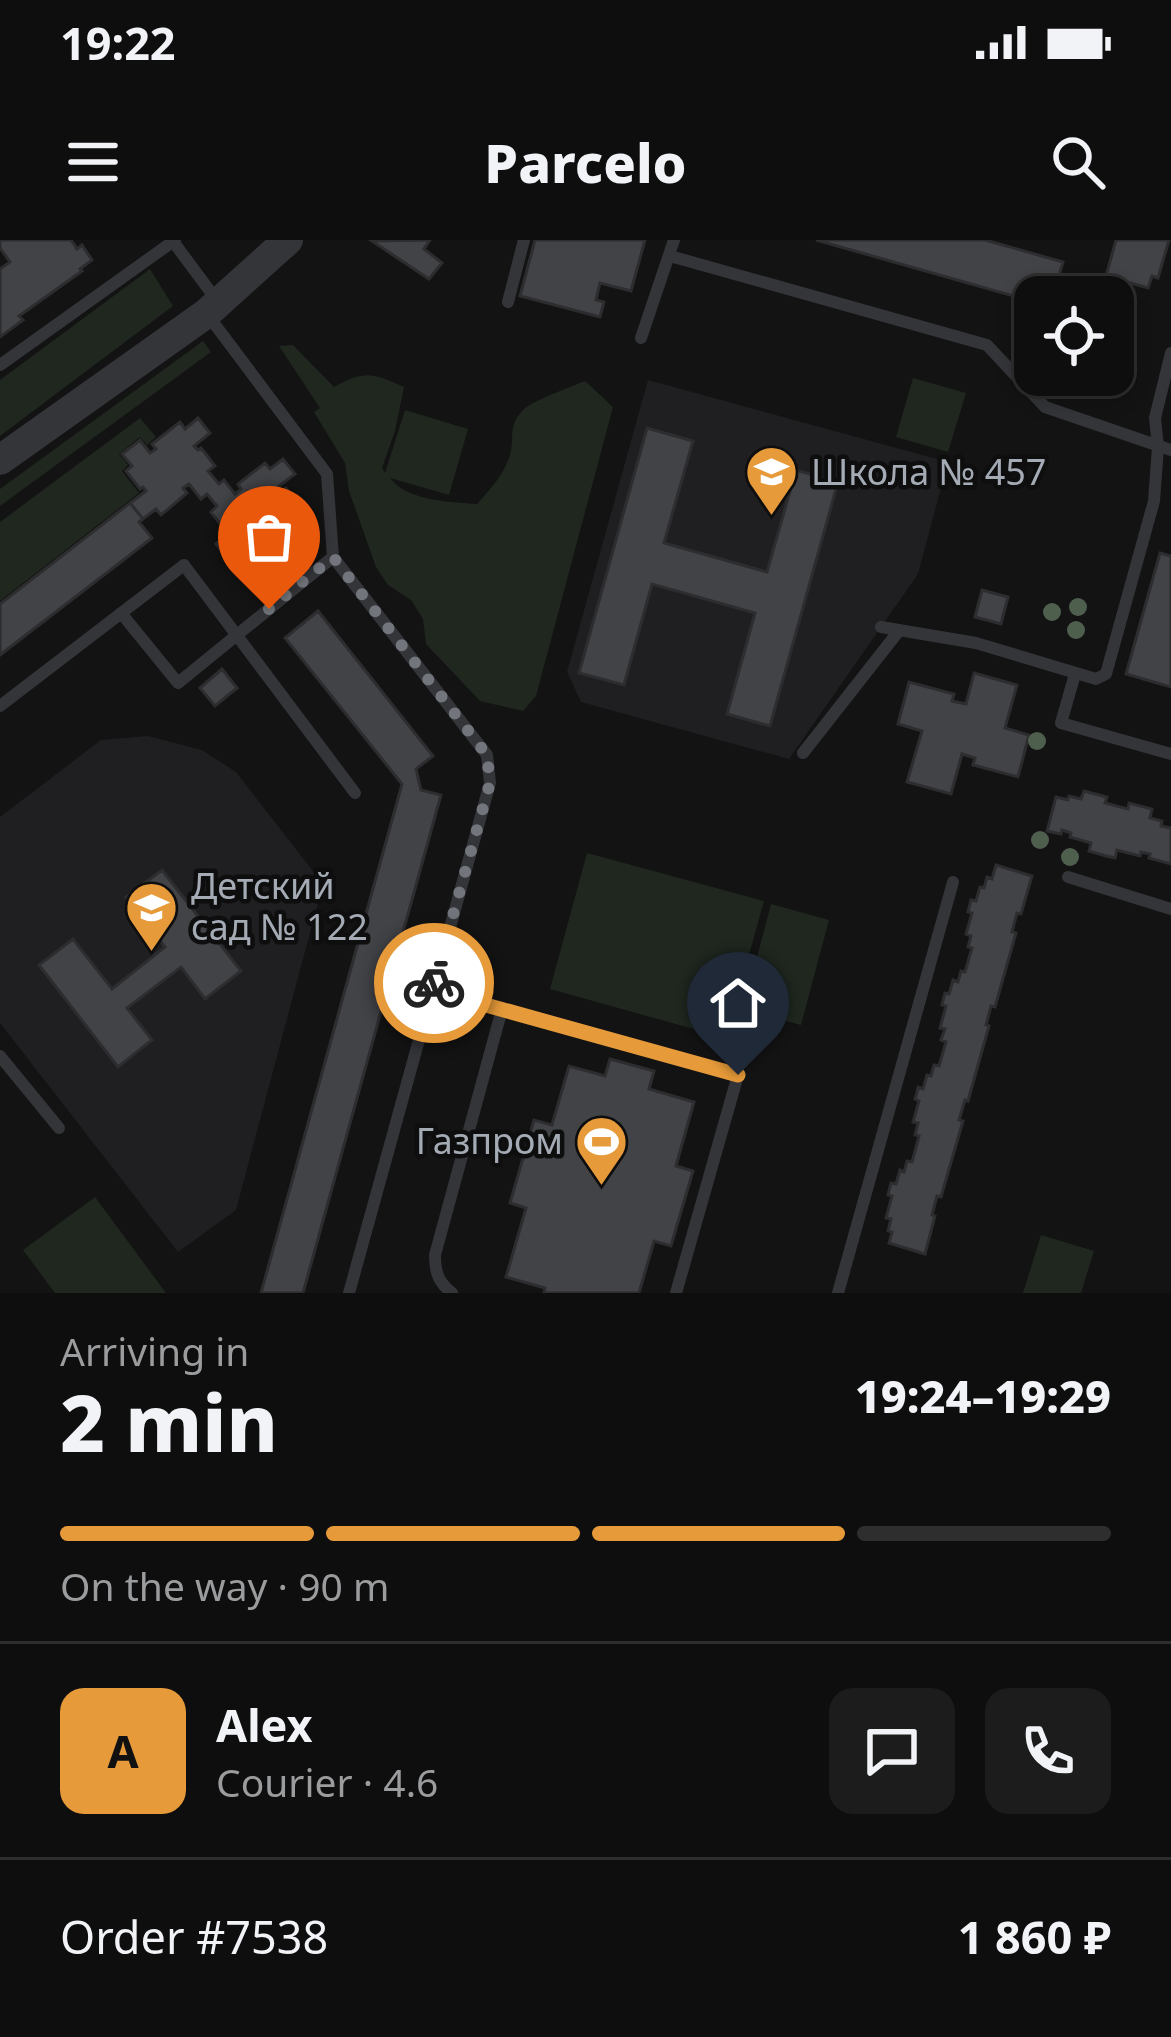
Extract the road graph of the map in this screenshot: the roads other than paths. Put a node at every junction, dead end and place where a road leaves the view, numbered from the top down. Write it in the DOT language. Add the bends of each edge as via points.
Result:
graph roads {
  1 [pos="173,240"];
  2 [pos="288,240"];
  3 [pos="524,240"];
  4 [pos="674,240"];
  5 [pos="670,256"];
  6 [pos="508,302"];
  7 [pos="213,308"];
  8 [pos="640,338"];
  9 [pos="1171,353"];
  10 [pos="0,365"];
  11 [pos="1164,448"];
  12 [pos="0,460"];
  13 [pos="333,557"];
  14 [pos="121,613"];
  15 [pos="881,627"];
  16 [pos="898,632"];
  17 [pos="237,635"];
  18 [pos="1075,674"];
  19 [pos="0,706"];
  20 [pos="802,753"];
  21 [pos="1171,754"];
  22 [pos="356,793"];
  23 [pos="1068,877"];
  24 [pos="953,882"];
  25 [pos="1171,909"];
  26 [pos="432,990"];
  27 [pos="502,1010"];
  28 [pos="0,1056"];
  29 [pos="59,1128"];
  30 [pos="349,1293"];
  31 [pos="452,1293"];
  32 [pos="676,1293"];
  33 [pos="838,1293"];
  1 -- 7 [label="lane"];
  1 -- 10 [label="lane"];
  2 -- 7 [label="street"];
  3 -- 6 [label="lane"];
  4 -- 5 [label="lane"];
  5 -- 8 [label="lane"];
  5 -- 11 [label="lane" via="987,345 1046,407"];
  7 -- 12 [label="street"];
  7 -- 13 [label="lane" via="327,474"];
  9 -- 11 [label="lane" via="1154,418"];
  11 -- 18 [label="lane" via="1106,674"];
  13 -- 17 [label="lane"];
  13 -- 26 [label="lane" via="487,755 490,783"];
  14 -- 17 [label="lane" via="178,683"];
  14 -- 17 [label="lane" via="184,565"];
  14 -- 19 [label="lane"];
  15 -- 16 [label="lane"];
  16 -- 18 [label="lane" via="976,643"];
  16 -- 20 [label="lane"];
  17 -- 22 [label="lane"];
  18 -- 21 [label="lane" via="1061,723"];
  23 -- 25 [label="lane"];
  24 -- 33 [label="lane"];
  26 -- 27 [label="lane"];
  26 -- 30 [label="lane"];
  27 -- 31 [label="lane" via="435,1255 435,1272"];
  27 -- 32 [label="lane" via="738,1075"];
  28 -- 29 [label="lane"];
}
